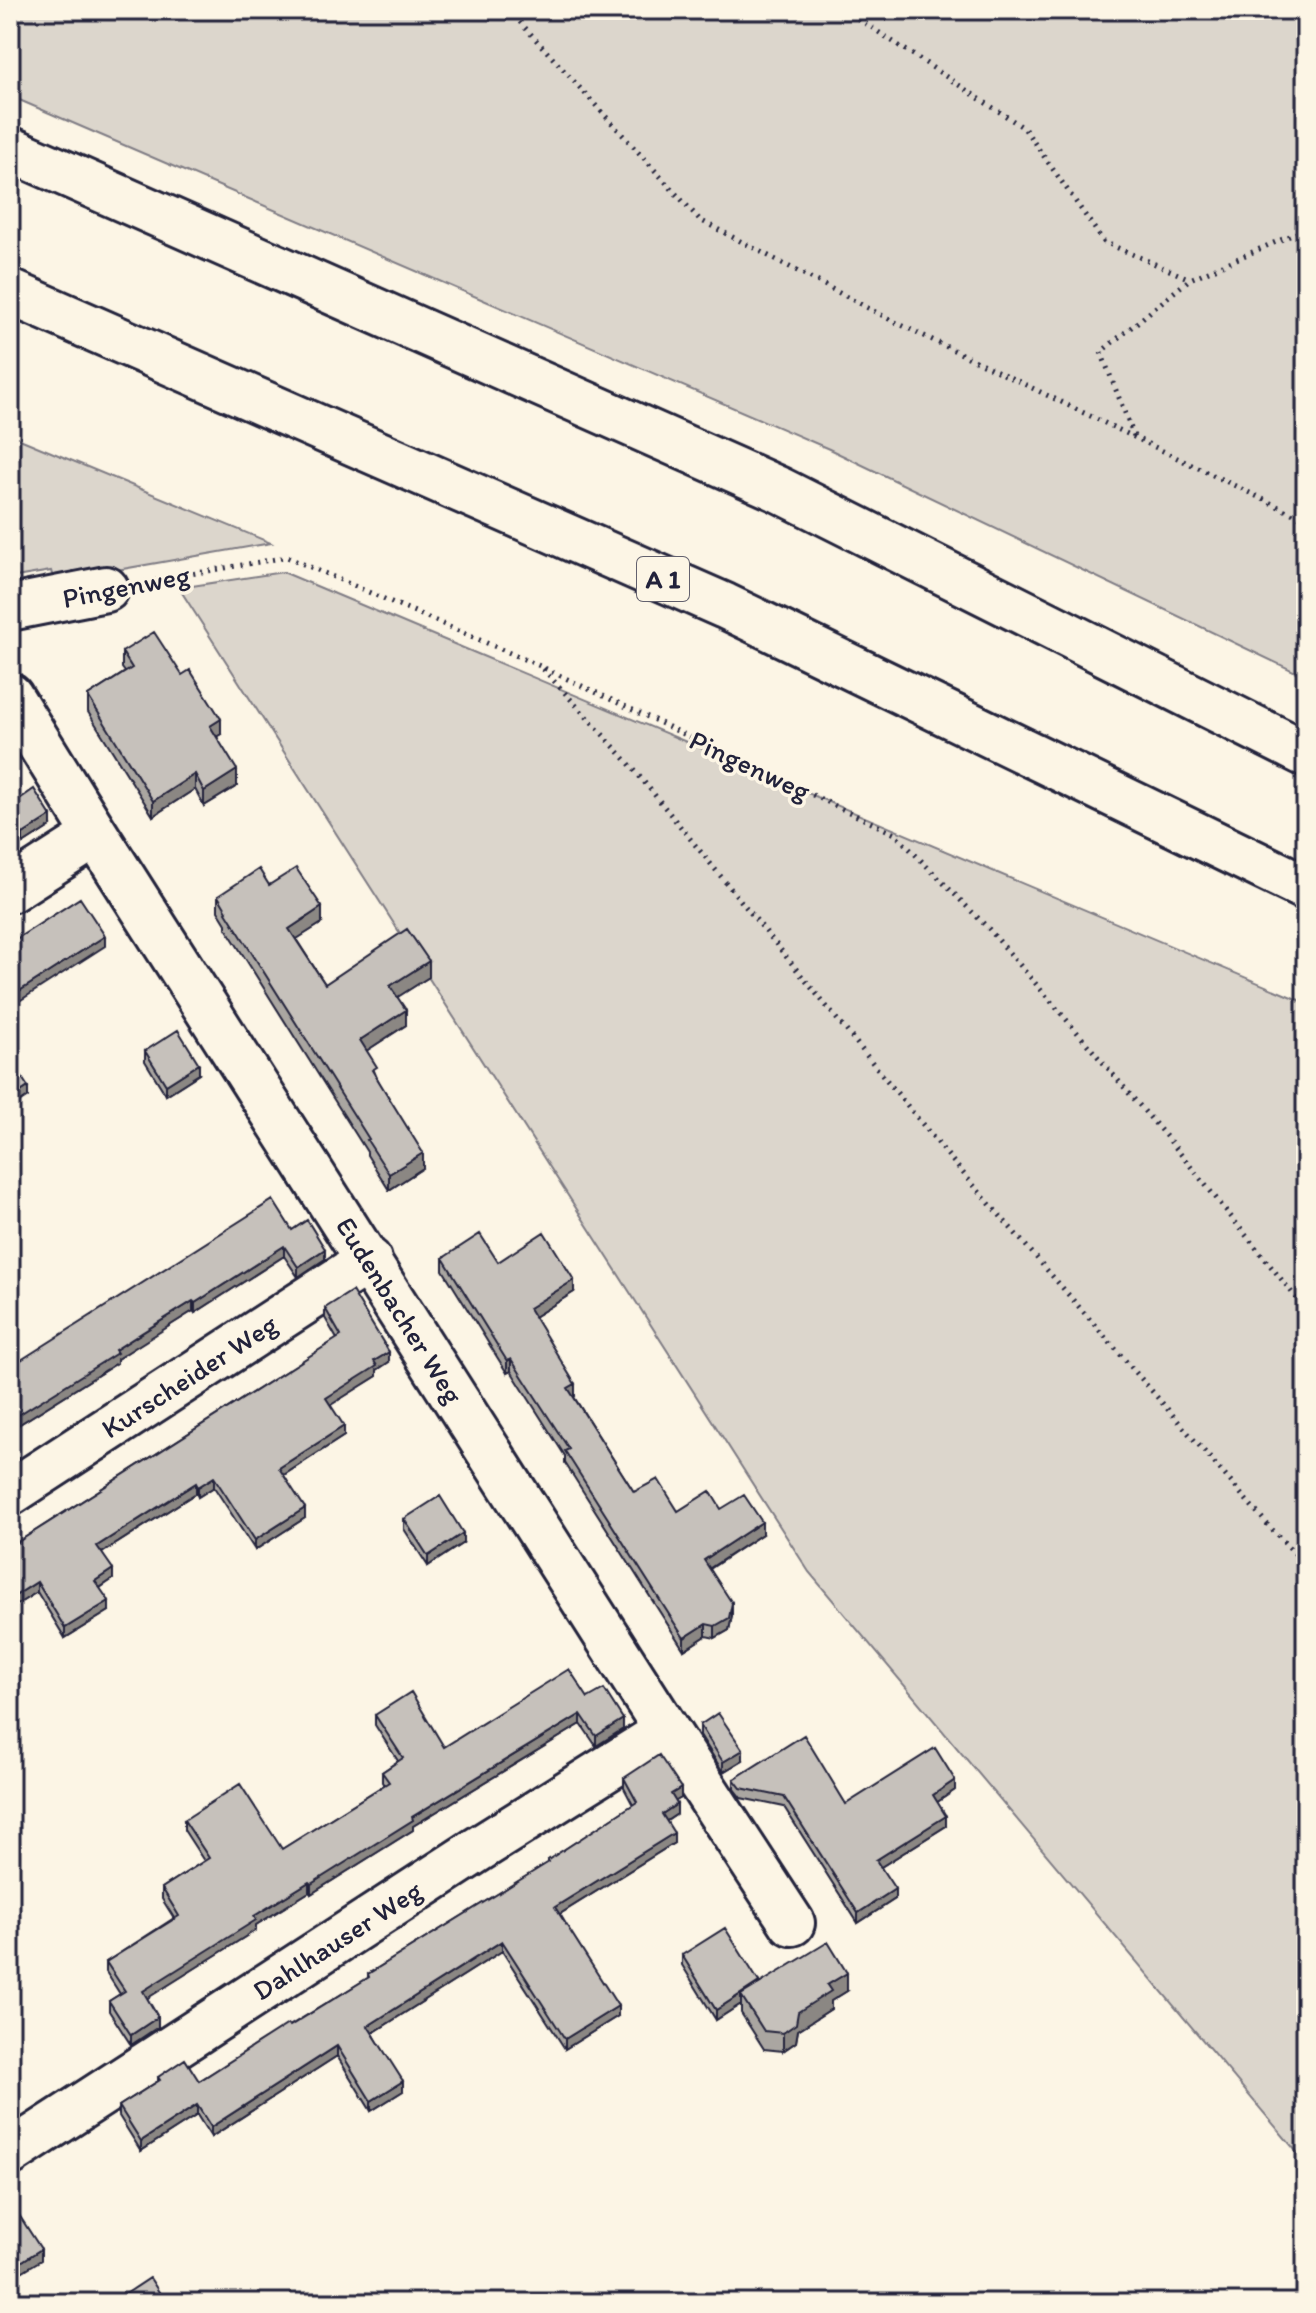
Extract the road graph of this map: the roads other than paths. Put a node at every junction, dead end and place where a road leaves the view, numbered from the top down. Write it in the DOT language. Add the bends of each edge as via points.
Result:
graph roads {
  1 [pos="10,149"];
  2 [pos="10,292"];
  3 [pos="106,589"];
  4 [pos="10,608"];
  5 [pos="10,696"];
  6 [pos="1306,754"];
  7 [pos="96,835"];
  8 [pos="1306,888"];
  9 [pos="10,890"];
  10 [pos="369,1260"];
  11 [pos="10,1493"];
  12 [pos="667,1731"];
  13 [pos="792,1923"];
  14 [pos="10,2153"];
  1 -- 6 [label="main road" via="778,489"];
  2 -- 8 [label="main road, A 1" via="725,606"];
  3 -- 4 [label="main road, Pingenweg"];
  5 -- 7 [label="main road, Eudenbacher Weg"];
  7 -- 9 [label="main road"];
  7 -- 10 [label="main road, Eudenbacher Weg"];
  10 -- 11 [label="main road, Kurscheider Weg"];
  10 -- 12 [label="main road, Eudenbacher Weg"];
  12 -- 13 [label="main road, Eudenbacher Weg"];
  12 -- 14 [label="main road, Dahlhauser Weg"];
}
